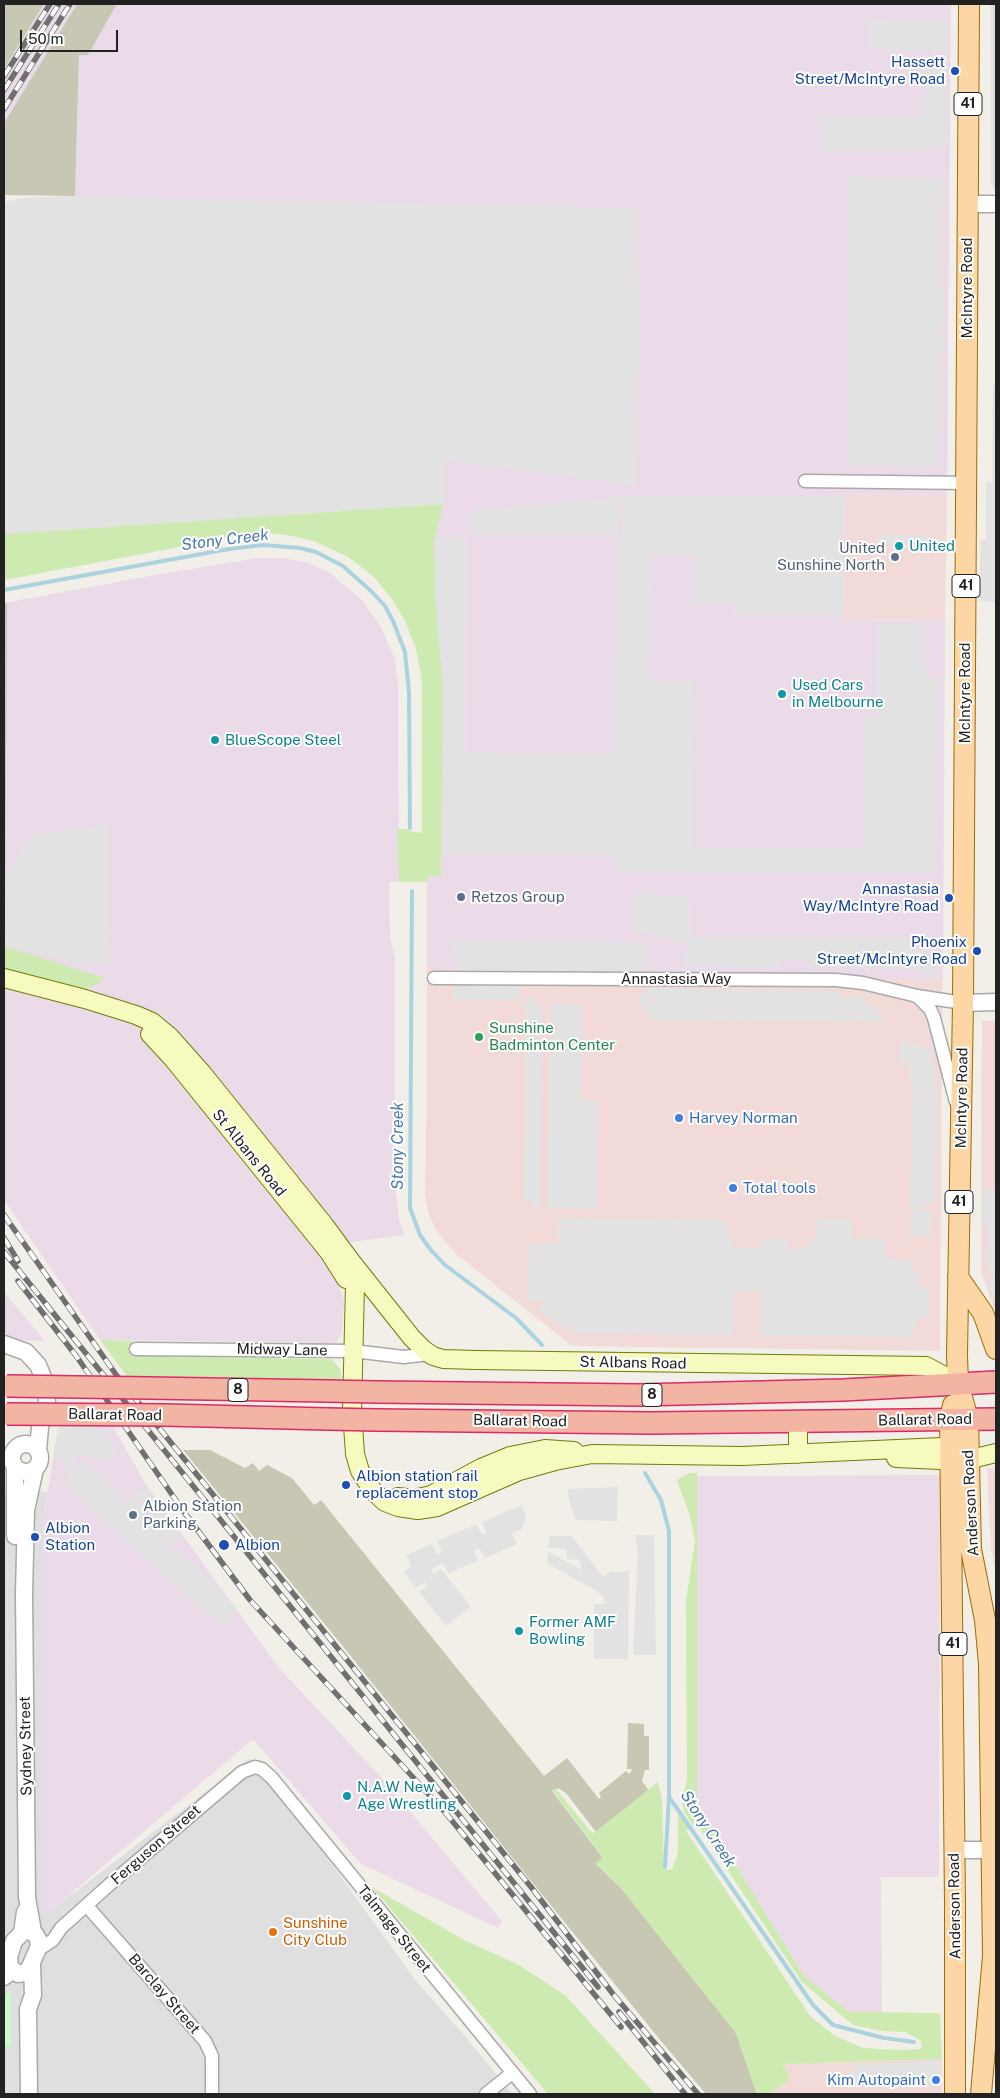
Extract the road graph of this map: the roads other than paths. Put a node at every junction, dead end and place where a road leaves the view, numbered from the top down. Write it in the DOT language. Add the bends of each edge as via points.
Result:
graph roads {
  1 [pos="969,4"];
  2 [pos="968,204"];
  3 [pos="996,204"];
  4 [pos="805,482"];
  5 [pos="967,483"];
  6 [pos="4,978"];
  7 [pos="434,978"];
  8 [pos="917,996"];
  9 [pos="996,1002"];
  10 [pos="963,1003"];
  11 [pos="962,1127"];
  12 [pos="284,1186"];
  13 [pos="350,1260"];
  14 [pos="958,1276"];
  15 [pos="354,1309"];
  16 [pos="4,1344"];
  17 [pos="136,1349"];
  18 [pos="996,1349"];
  19 [pos="353,1351"];
  20 [pos="429,1354"];
  21 [pos="996,1382"];
  22 [pos="958,1383"];
  23 [pos="5,1386"];
  24 [pos="5,1414"];
  25 [pos="959,1419"];
  26 [pos="996,1419"];
  27 [pos="798,1422"];
  28 [pos="38,1450"];
  29 [pos="960,1453"];
  30 [pos="996,1453"];
  31 [pos="798,1454"];
  32 [pos="10,1460"];
  33 [pos="35,1469"];
  34 [pos="9,1504"];
  35 [pos="14,1520"];
  36 [pos="255,1767"];
  37 [pos="954,1850"];
  38 [pos="994,1850"];
  39 [pos="87,1906"];
  40 [pos="17,1955"];
  41 [pos="512,2074"];
  42 [pos="29,2094"];
  43 [pos="212,2094"];
  44 [pos="486,2094"];
  45 [pos="530,2094"];
  46 [pos="955,2094"];
  47 [pos="982,2094"];
  1 -- 2 [label="main road, McIntyre Road / 41"];
  2 -- 3 [label="street"];
  2 -- 5 [label="main road, McIntyre Road / 41"];
  4 -- 5 [label="street"];
  5 -- 10 [label="main road, McIntyre Road / 41"];
  6 -- 12 [label="main road, St Albans Road" via="123,1011 159,1027"];
  7 -- 8 [label="street, Annastasia Way" via="836,980"];
  8 -- 10 [label="street, Annastasia Way"];
  8 -- 11 [label="street" via="934,1018"];
  9 -- 10 [label="street"];
  10 -- 11 [label="main road, McIntyre Road / 41"];
  11 -- 14 [label="main road, McIntyre Road / 41"];
  12 -- 13 [label="main road, St Albans Road"];
  12 -- 15 [label="main road, St Albans Road" via="342,1270"];
  13 -- 15 [label="main road, St Albans Road" via="355,1285"];
  13 -- 20 [label="main road, St Albans Road" via="412,1338"];
  14 -- 18 [label="main road" via="983,1313"];
  14 -- 22 [label="main road, McIntyre Road / 41"];
  15 -- 19 [label="main road, St Albans Road"];
  16 -- 28 [label="street, Ballarat Road" via="26,1352 38,1365 45,1382 47,1402"];
  17 -- 19 [label="street, Midway Lane"];
  19 -- 20 [label="street, Midway Lane" via="404,1357"];
  19 -- 31 [label="main road, St Albans Road" via="354,1454 377,1496 404,1509 424,1510 442,1505 530,1462 592,1454"];
  20 -- 22 [label="main road, St Albans Road" via="460,1360 926,1366"];
  21 -- 22 [label="highway, Ballarat Road / 8"];
  22 -- 23 [label="highway, Ballarat Road / 8, bridge" via="658,1395"];
  22 -- 25 [label="main road, Anderson Road / 41"];
  24 -- 27 [label="highway, Ballarat Road / 8, bridge"];
  25 -- 26 [label="highway, Ballarat Road / 8"];
  25 -- 27 [label="highway, Ballarat Road / 8"];
  25 -- 29 [label="main road, Anderson Road / 41"];
  27 -- 31 [label="main road"];
  28 -- 32 [label="street" via="28,1443 20,1444"];
  28 -- 33 [label="street" via="40,1461"];
  29 -- 30 [label="main road, St Albans Road"];
  29 -- 31 [label="main road, St Albans Road"];
  29 -- 37 [label="main road, Anderson Road / 41"];
  29 -- 38 [label="main road, Anderson Road / 41" via="989,1664"];
  32 -- 33 [label="street" via="27,1472"];
  32 -- 34 [label="street, Sydney Street" via="17,1477"];
  33 -- 35 [label="street, Sydney Street"];
  34 -- 35 [label="street, Sydney Street"];
  35 -- 40 [label="street, Sydney Street" via="24,1595 27,1898"];
  36 -- 39 [label="street, Ferguson Street" via="242,1772"];
  36 -- 41 [label="street, Talmage Street" via="272,1778"];
  37 -- 38 [label="street"];
  37 -- 46 [label="main road, Anderson Road / 41"];
  38 -- 47 [label="main road, Anderson Road / 41" via="993,1956"];
  39 -- 40 [label="street, Ferguson Street" via="61,1928"];
  39 -- 43 [label="street, Barclay Street" via="205,2041 212,2056"];
  40 -- 42 [label="street, Sydney Street" via="28,2009"];
  41 -- 44 [label="street"];
  41 -- 45 [label="street, Talmage Street"];
}
